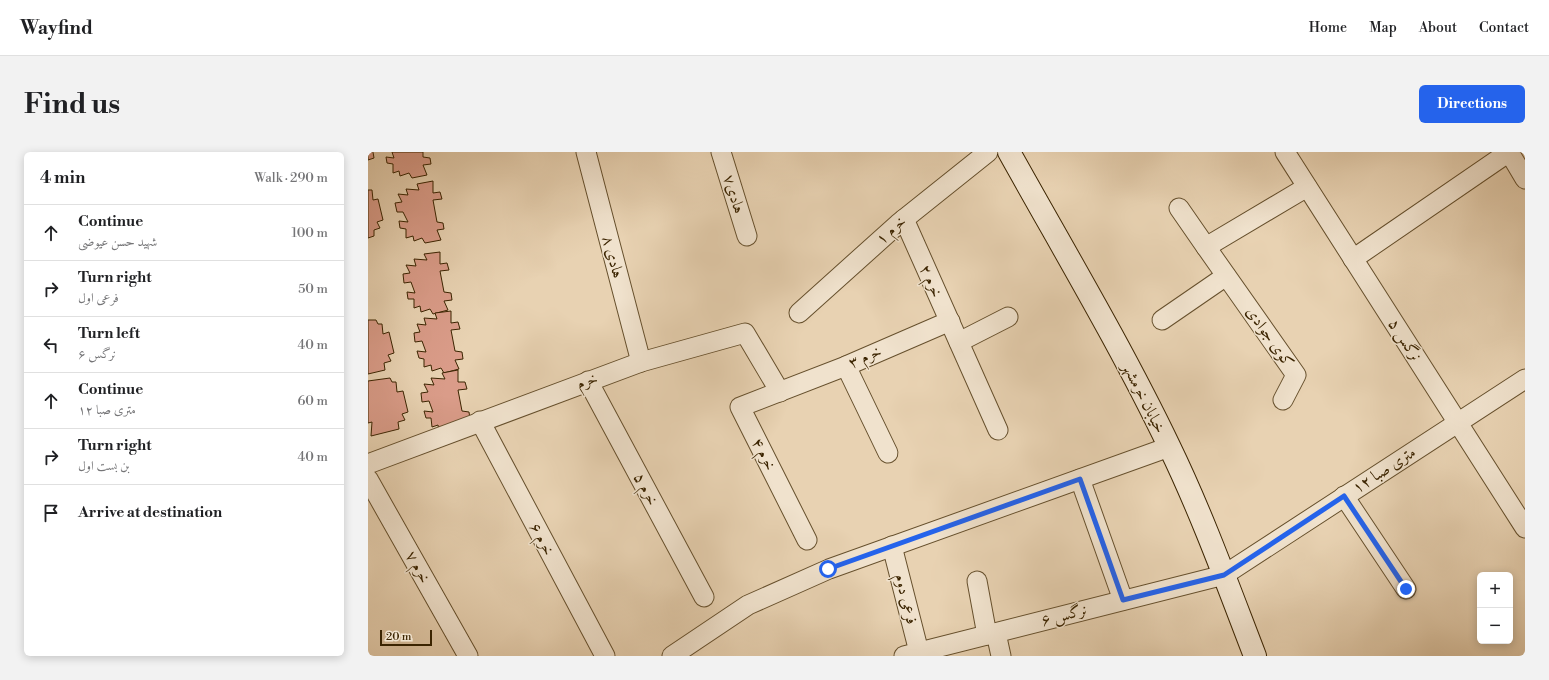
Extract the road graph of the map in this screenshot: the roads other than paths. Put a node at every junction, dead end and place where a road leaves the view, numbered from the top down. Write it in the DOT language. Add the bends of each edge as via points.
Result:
graph roads {
  1 [pos="586,152"];
  2 [pos="721,152"];
  3 [pos="988,152"];
  4 [pos="1009,152"];
  5 [pos="1285,152"];
  6 [pos="1509,152"];
  7 [pos="1525,179"];
  8 [pos="1307,187"];
  9 [pos="1179,208"];
  10 [pos="904,219"];
  11 [pos="747,236"];
  12 [pos="1206,247"];
  13 [pos="1353,259"];
  14 [pos="1226,276"];
  15 [pos="799,314"];
  16 [pos="1008,317"];
  17 [pos="1162,320"];
  18 [pos="950,321"];
  19 [pos="959,342"];
  20 [pos="640,362"];
  21 [pos="846,366"];
  22 [pos="1525,379"];
  23 [pos="588,380"];
  24 [pos="780,392"];
  25 [pos="1283,400"];
  26 [pos="480,421"];
  27 [pos="1457,422"];
  28 [pos="998,430"];
  29 [pos="1170,447"];
  30 [pos="888,453"];
  31 [pos="368,464"];
  32 [pos="368,479"];
  33 [pos="1080,479"];
  34 [pos="1344,496"];
  35 [pos="1525,528"];
  36 [pos="807,540"];
  37 [pos="892,546"];
  38 [pos="1224,575"];
  39 [pos="977,580"];
  40 [pos="1406,589"];
  41 [pos="704,597"];
  42 [pos="1123,600"];
  43 [pos="992,634"];
  44 [pos="923,653"];
  45 [pos="468,656"];
  46 [pos="605,656"];
  47 [pos="672,656"];
  48 [pos="1001,656"];
  49 [pos="1255,656"];
  1 -- 20 [label="street, هادی ۸"];
  2 -- 11 [label="street, هادی۷"];
  3 -- 10 [label="street, خرم ۱"];
  4 -- 29 [label="street, خیابان خرمشهر" via="1116,343"];
  5 -- 8 [label="street, نرگس ۵"];
  6 -- 7 [label="street"];
  6 -- 13 [label="street"];
  8 -- 12 [label="street"];
  8 -- 13 [label="street, نرگس ۵"];
  9 -- 12 [label="street, کوی جوادی"];
  10 -- 15 [label="street, خرم ۱"];
  10 -- 18 [label="street, خرم ۲"];
  12 -- 14 [label="street, کوی جوادی"];
  13 -- 27 [label="street, نرگس ۵"];
  14 -- 17 [label="street"];
  14 -- 25 [label="street, کوی جوادی" via="1296,374"];
  16 -- 19 [label="street"];
  18 -- 19 [label="street, خرم ۲"];
  18 -- 21 [label="street, خرم ۳"];
  19 -- 28 [label="street, خرم ۲"];
  20 -- 23 [label="street, خرم"];
  20 -- 24 [label="street, خرم" via="745,333"];
  21 -- 24 [label="street, خرم ۳"];
  21 -- 30 [label="street"];
  22 -- 27 [label="street, ۱۲ متری صبا"];
  23 -- 26 [label="street, خرم"];
  23 -- 41 [label="street, خرم ۵"];
  24 -- 36 [label="street, خرم ۴" via="740,407"];
  26 -- 31 [label="street, خرم"];
  26 -- 46 [label="street, خرم ۶"];
  27 -- 34 [label="street, ۱۲ متری صبا"];
  27 -- 35 [label="street, نرگس ۵"];
  29 -- 33 [label="street"];
  29 -- 38 [label="street, خیابان خرمشهر"];
  32 -- 45 [label="street, خرم ۷"];
  33 -- 37 [label="street"];
  33 -- 42 [label="street"];
  34 -- 38 [label="street, ۱۲ متری صبا"];
  34 -- 40 [label="street"];
  37 -- 44 [label="street, فرعی دوم"];
  37 -- 47 [label="street" via="828,569 748,605"];
  38 -- 42 [label="street, نرگس ۶"];
  38 -- 49 [label="street, خیابان خرمشهر"];
  39 -- 43 [label="street"];
  42 -- 43 [label="street, نرگس ۶"];
  43 -- 44 [label="street, نرگس ۶"];
  43 -- 48 [label="street"];
}
